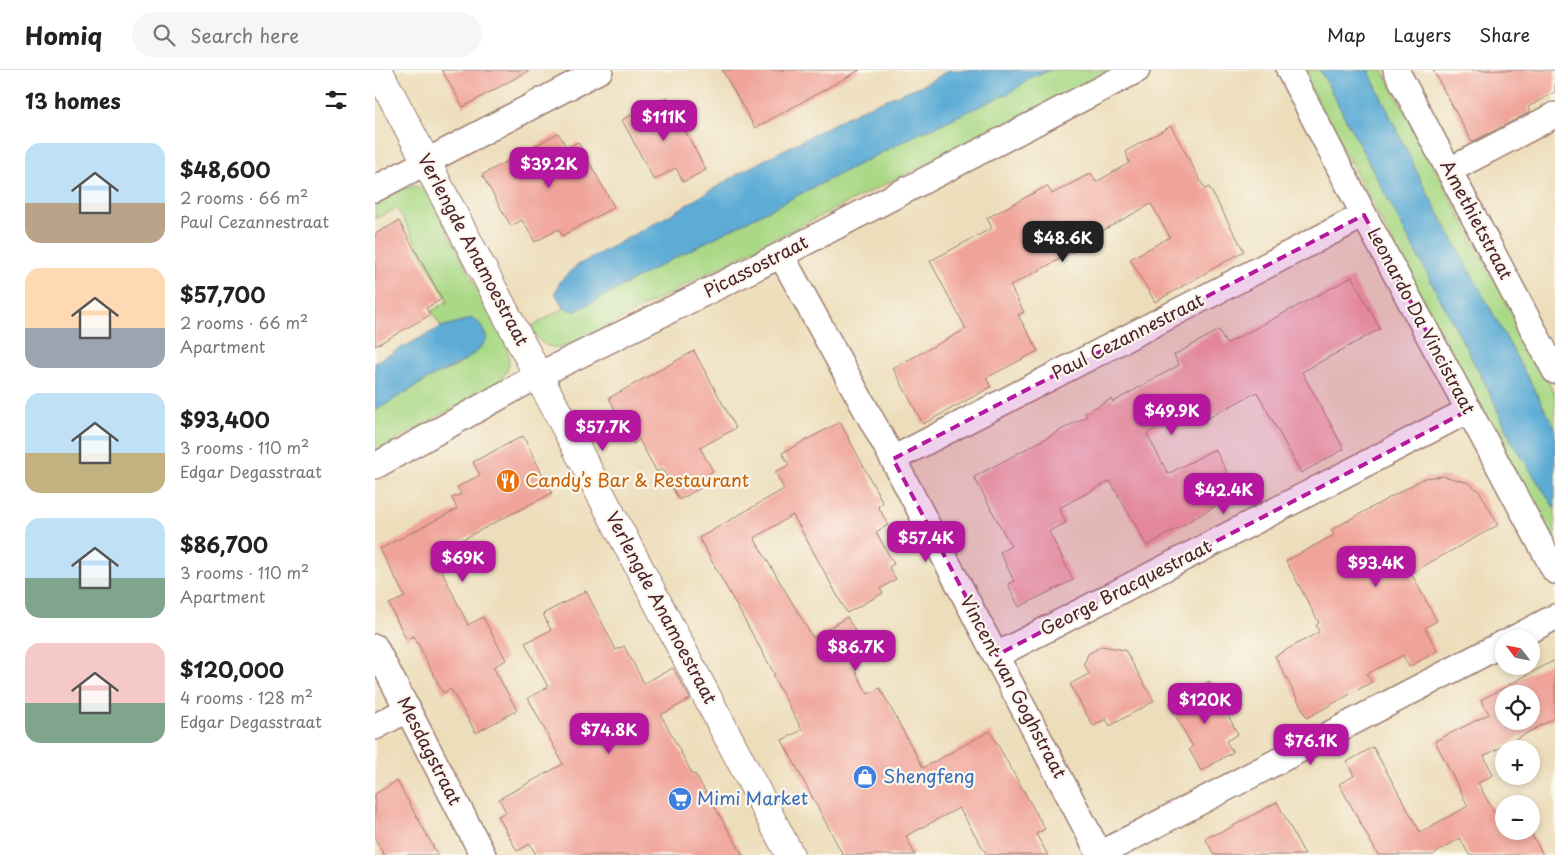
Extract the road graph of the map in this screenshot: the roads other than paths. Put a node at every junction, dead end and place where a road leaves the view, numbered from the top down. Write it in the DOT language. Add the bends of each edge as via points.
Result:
graph roads {
  1 [pos="378,70"];
  2 [pos="600,70"];
  3 [pos="1137,70"];
  4 [pos="1289,70"];
  5 [pos="1396,70"];
  6 [pos="1555,115"];
  7 [pos="426,162"];
  8 [pos="1450,170"];
  9 [pos="375,189"];
  10 [pos="1364,215"];
  11 [pos="781,255"];
  12 [pos="1554,365"];
  13 [pos="539,375"];
  14 [pos="1469,410"];
  15 [pos="893,459"];
  16 [pos="375,466"];
  17 [pos="1555,571"];
  18 [pos="1555,617"];
  19 [pos="1530,630"];
  20 [pos="375,647"];
  21 [pos="1495,648"];
  22 [pos="997,655"];
  23 [pos="408,709"];
  24 [pos="375,728"];
  25 [pos="1100,854"];
  26 [pos="483,855"];
  27 [pos="790,855"];
  1 -- 7 [label="street, Verlengde Anamoestraat"];
  2 -- 7 [label="street"];
  3 -- 11 [label="street, Picassostraat"];
  4 -- 10 [label="street, Leonardo Da Vincistraat"];
  5 -- 8 [label="street, Amethietstraat"];
  6 -- 8 [label="street"];
  7 -- 9 [label="street"];
  7 -- 13 [label="street, Verlengde Anamoestraat"];
  8 -- 12 [label="street, Amethietstraat"];
  10 -- 14 [label="street, Leonardo Da Vincistraat"];
  10 -- 15 [label="street, Paul Cezannestraat"];
  11 -- 13 [label="street, Picassostraat"];
  11 -- 15 [label="street, Vincent van Goghstraat"];
  13 -- 16 [label="street, Picassostraat"];
  13 -- 27 [label="street, Verlengde Anamoestraat"];
  14 -- 17 [label="street, Leonardo Da Vincistraat"];
  14 -- 22 [label="street, George Bracquestraat"];
  15 -- 22 [label="street, Vincent van Goghstraat"];
  18 -- 19 [label="street"];
  20 -- 23 [label="street, Mesdagstraat"];
  21 -- 25 [label="street"];
  22 -- 25 [label="street, Vincent van Goghstraat"];
  23 -- 24 [label="street"];
  23 -- 26 [label="street, Mesdagstraat"];
}
